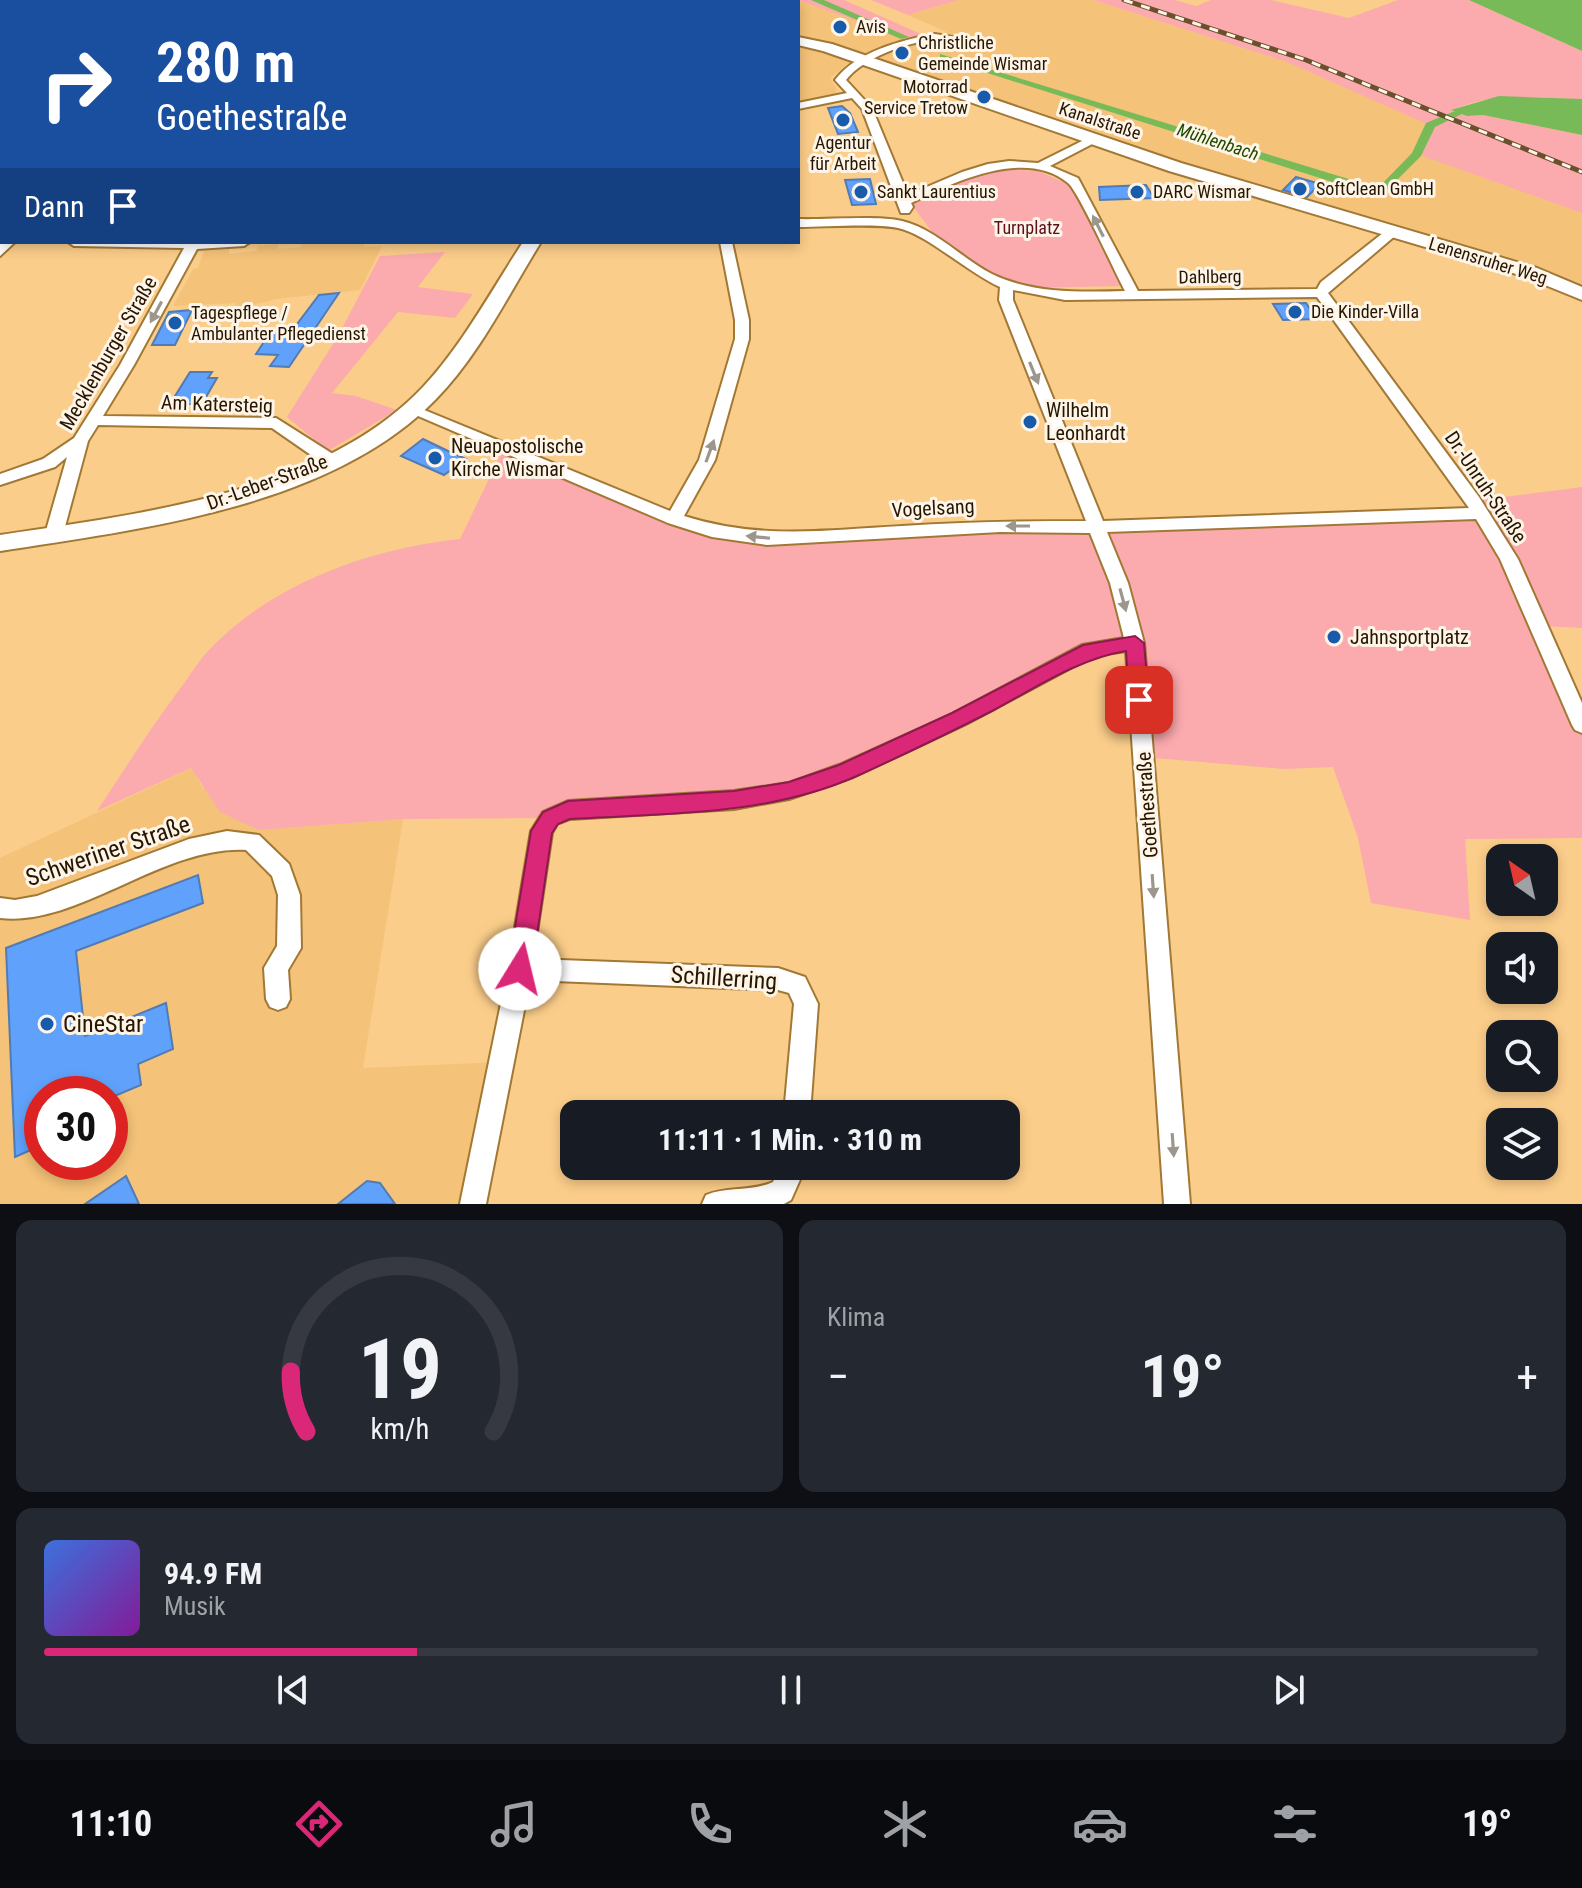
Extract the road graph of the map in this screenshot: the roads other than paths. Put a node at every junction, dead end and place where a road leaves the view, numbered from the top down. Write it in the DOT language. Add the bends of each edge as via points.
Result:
graph roads {
  1 [pos="800,42"];
  2 [pos="966,44"];
  3 [pos="865,61"];
  4 [pos="852,95"];
  5 [pos="800,106"];
  6 [pos="1092,140"];
  7 [pos="1042,166"];
  8 [pos="904,202"];
  9 [pos="800,223"];
  10 [pos="900,224"];
  11 [pos="1392,232"];
  12 [pos="193,244"];
  13 [pos="531,244"];
  14 [pos="726,244"];
  15 [pos="1006,293"];
  16 [pos="1321,293"];
  17 [pos="1582,294"];
  18 [pos="1134,296"];
  19 [pos="412,410"];
  20 [pos="91,420"];
  21 [pos="80,441"];
  22 [pos="330,460"];
  23 [pos="70,473"];
  24 [pos="0,480"];
  25 [pos="1480,513"];
  26 [pos="674,519"];
  27 [pos="1096,527"];
  28 [pos="54,534"];
  29 [pos="0,543"];
  30 [pos="1135,643"];
  31 [pos="1582,725"];
  32 [pos="0,908"];
  33 [pos="520,969"];
  34 [pos="278,999"];
  35 [pos="798,1100"];
  36 [pos="787,1180"];
  37 [pos="473,1204"];
  38 [pos="715,1204"];
  39 [pos="1177,1204"];
  1 -- 3 [label="street, Kanalstraße"];
  2 -- 3 [label="street" via="930,38"];
  3 -- 4 [label="street" via="840,80"];
  3 -- 6 [label="street, Kanalstraße"];
  4 -- 5 [label="street"];
  4 -- 8 [label="street" via="867,108"];
  6 -- 7 [label="street"];
  6 -- 11 [label="street, Kanalstraße"];
  7 -- 8 [label="street" via="961,173"];
  18 -- 7 [label="street, one-way" via="1074,181"];
  8 -- 10 [label="street"];
  9 -- 10 [label="street"];
  10 -- 15 [label="street"];
  11 -- 16 [label="street"];
  11 -- 17 [label="street, Lenensruher Weg" via="1530,272"];
  12 -- 20 [label="street, Mecklenburger Straße, one-way"];
  13 -- 19 [label="street, Dr.-Leber-Straße" via="448,370"];
  26 -- 14 [label="street, one-way" via="707,460 742,339"];
  15 -- 18 [label="street, Dahlberg"];
  15 -- 27 [label="street, Goethestraße, one-way"];
  16 -- 18 [label="street, Dahlberg"];
  16 -- 25 [label="street, Dr.-Unruh-Straße"];
  19 -- 22 [label="street, Dr.-Leber-Straße"];
  19 -- 26 [label="street, Vogelsang"];
  20 -- 21 [label="street, Mecklenburger Straße"];
  20 -- 22 [label="street, Am Katersteig" via="276,423"];
  21 -- 23 [label="street, Mecklenburger Straße"];
  21 -- 24 [label="street" via="49,463"];
  22 -- 28 [label="street, Dr.-Leber-Straße" via="223,501"];
  23 -- 24 [label="street"];
  23 -- 28 [label="street, Mecklenburger Straße"];
  25 -- 27 [label="street, Vogelsang"];
  25 -- 31 [label="street, Dr.-Unruh-Straße" via="1509,559"];
  27 -- 26 [label="street, Vogelsang, one-way" via="1000,526 767,539"];
  27 -- 30 [label="street, Goethestraße, one-way"];
  28 -- 29 [label="street, Dr.-Leber-Straße"];
  30 -- 33 [label="street" via="1089,650 959,719 789,791 734,800 568,810 550,818 542,831"];
  30 -- 39 [label="street, Goethestraße, one-way"];
  32 -- 34 [label="street, Schweriner Straße" via="8,912 39,905 189,848 227,839 251,841 281,871 289,895 289,948 276,968"];
  33 -- 35 [label="street, Schillerring" via="778,979 797,985 806,1004"];
  33 -- 37 [label="street"];
  36 -- 38 [label="street" via="782,1191 758,1202"];
}
